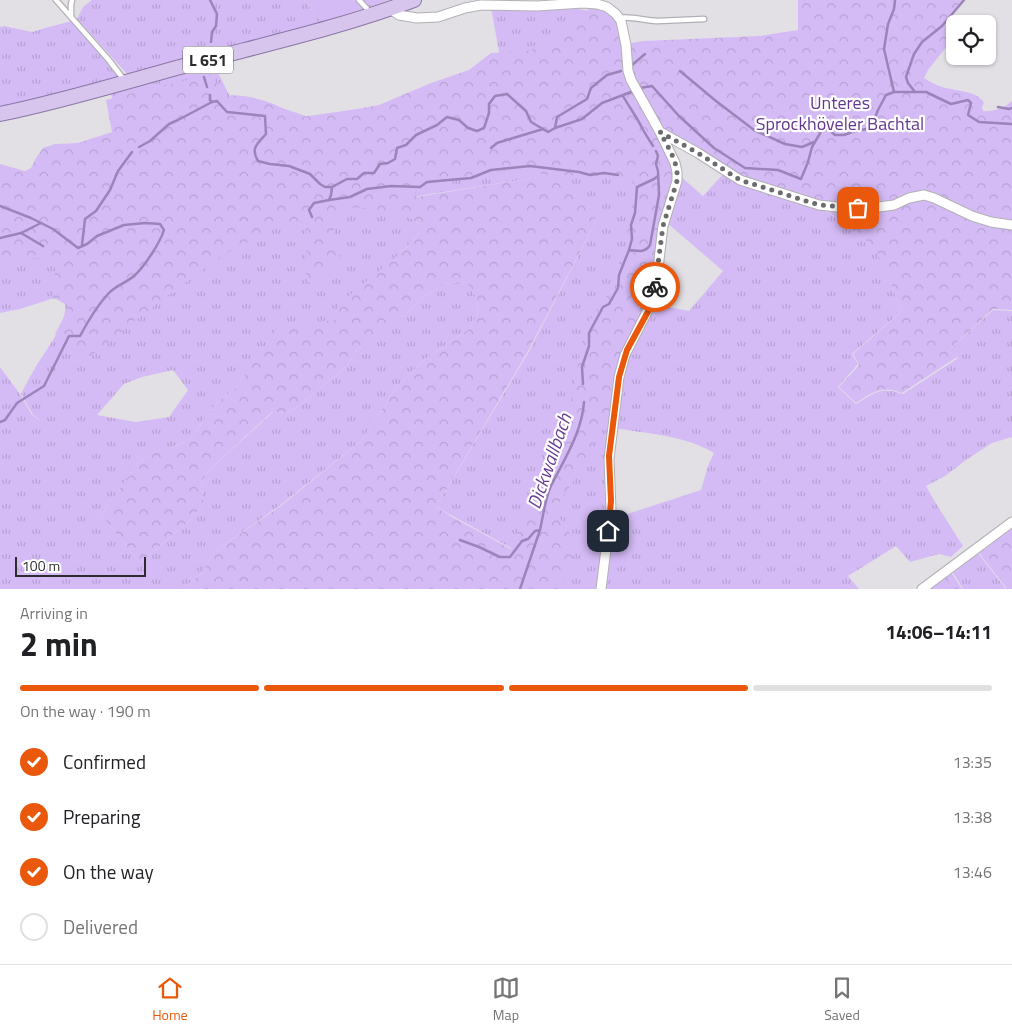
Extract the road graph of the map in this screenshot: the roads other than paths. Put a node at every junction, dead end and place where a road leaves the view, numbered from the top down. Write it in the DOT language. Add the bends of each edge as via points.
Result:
graph roads {
  1 [pos="56,0"];
  2 [pos="72,0"];
  3 [pos="359,0"];
  4 [pos="414,0"];
  5 [pos="390,9"];
  6 [pos="372,14"];
  7 [pos="71,17"];
  8 [pos="619,18"];
  9 [pos="704,19"];
  10 [pos="126,82"];
  11 [pos="0,114"];
  12 [pos="660,132"];
  13 [pos="1012,225"];
  14 [pos="1012,522"];
  15 [pos="601,589"];
  16 [pos="922,589"];
  1 -- 7 [label="lane"];
  2 -- 7 [label="lane"];
  3 -- 6 [label="lane"];
  4 -- 5 [label="main road, L 651"];
  5 -- 6 [label="main road, L 651"];
  5 -- 8 [label="street" via="399,15 417,18 438,17 481,5 583,3 605,6"];
  6 -- 10 [label="main road, L 651"];
  7 -- 10 [label="lane"];
  8 -- 9 [label="lane" via="650,21"];
  8 -- 12 [label="street" via="629,75"];
  10 -- 11 [label="main road, L 651"];
  12 -- 13 [label="street" via="740,180 819,205 871,208 894,205 924,195 972,216"];
  12 -- 15 [label="street" via="675,163 677,181 663,226 652,304 625,355 619,377 609,456 611,509"];
  14 -- 16 [label="street"];
}
